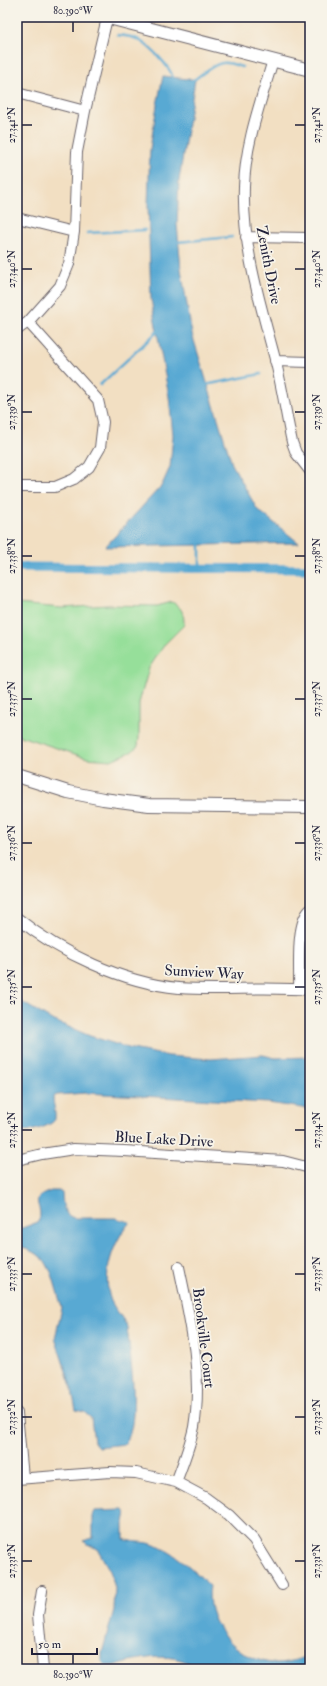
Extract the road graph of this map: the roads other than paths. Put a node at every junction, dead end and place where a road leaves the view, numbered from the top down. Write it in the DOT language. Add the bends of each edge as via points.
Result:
graph roads {
  1 [pos="106,17"];
  2 [pos="273,60"];
  3 [pos="310,70"];
  4 [pos="17,93"];
  5 [pos="85,111"];
  6 [pos="17,218"];
  7 [pos="74,232"];
  8 [pos="246,237"];
  9 [pos="310,238"];
  10 [pos="28,322"];
  11 [pos="17,330"];
  12 [pos="275,361"];
  13 [pos="310,362"];
  14 [pos="310,471"];
  15 [pos="17,486"];
  16 [pos="17,776"];
  17 [pos="310,806"];
  18 [pos="310,910"];
  19 [pos="17,918"];
  20 [pos="299,989"];
  21 [pos="310,990"];
  22 [pos="17,1160"];
  23 [pos="310,1168"];
  24 [pos="179,1267"];
  25 [pos="17,1413"];
  26 [pos="20,1478"];
  27 [pos="176,1482"];
  28 [pos="282,1585"];
  29 [pos="42,1591"];
  30 [pos="43,1669"];
  1 -- 2 [label="street"];
  1 -- 5 [label="street"];
  2 -- 3 [label="street"];
  2 -- 8 [label="street, Zenith Drive" via="248,149 244,186"];
  4 -- 5 [label="street"];
  5 -- 7 [label="street" via="77,152"];
  6 -- 7 [label="street"];
  7 -- 10 [label="street" via="69,264 60,286"];
  8 -- 9 [label="street"];
  8 -- 12 [label="street, Zenith Drive" via="253,279"];
  10 -- 11 [label="street"];
  10 -- 15 [label="street" via="98,400 103,422 100,448 89,467 74,479 55,487"];
  12 -- 13 [label="street"];
  12 -- 14 [label="street, Zenith Drive" via="292,442 298,457"];
  16 -- 17 [label="street" via="68,792 149,805"];
  18 -- 20 [label="street" via="306,914 300,934"];
  19 -- 20 [label="street, Sunview Way" via="65,950 102,968 137,980 178,988"];
  20 -- 21 [label="street, Sunview Way"];
  22 -- 23 [label="street, Blue Lake Drive" via="74,1149 283,1161"];
  24 -- 27 [label="street, Brookville Court" via="191,1325 197,1397 194,1428"];
  25 -- 26 [label="street"];
  26 -- 27 [label="street" via="110,1472 136,1473"];
  27 -- 28 [label="street" via="206,1498 229,1515 254,1540"];
  29 -- 30 [label="street" via="38,1615"];
}
